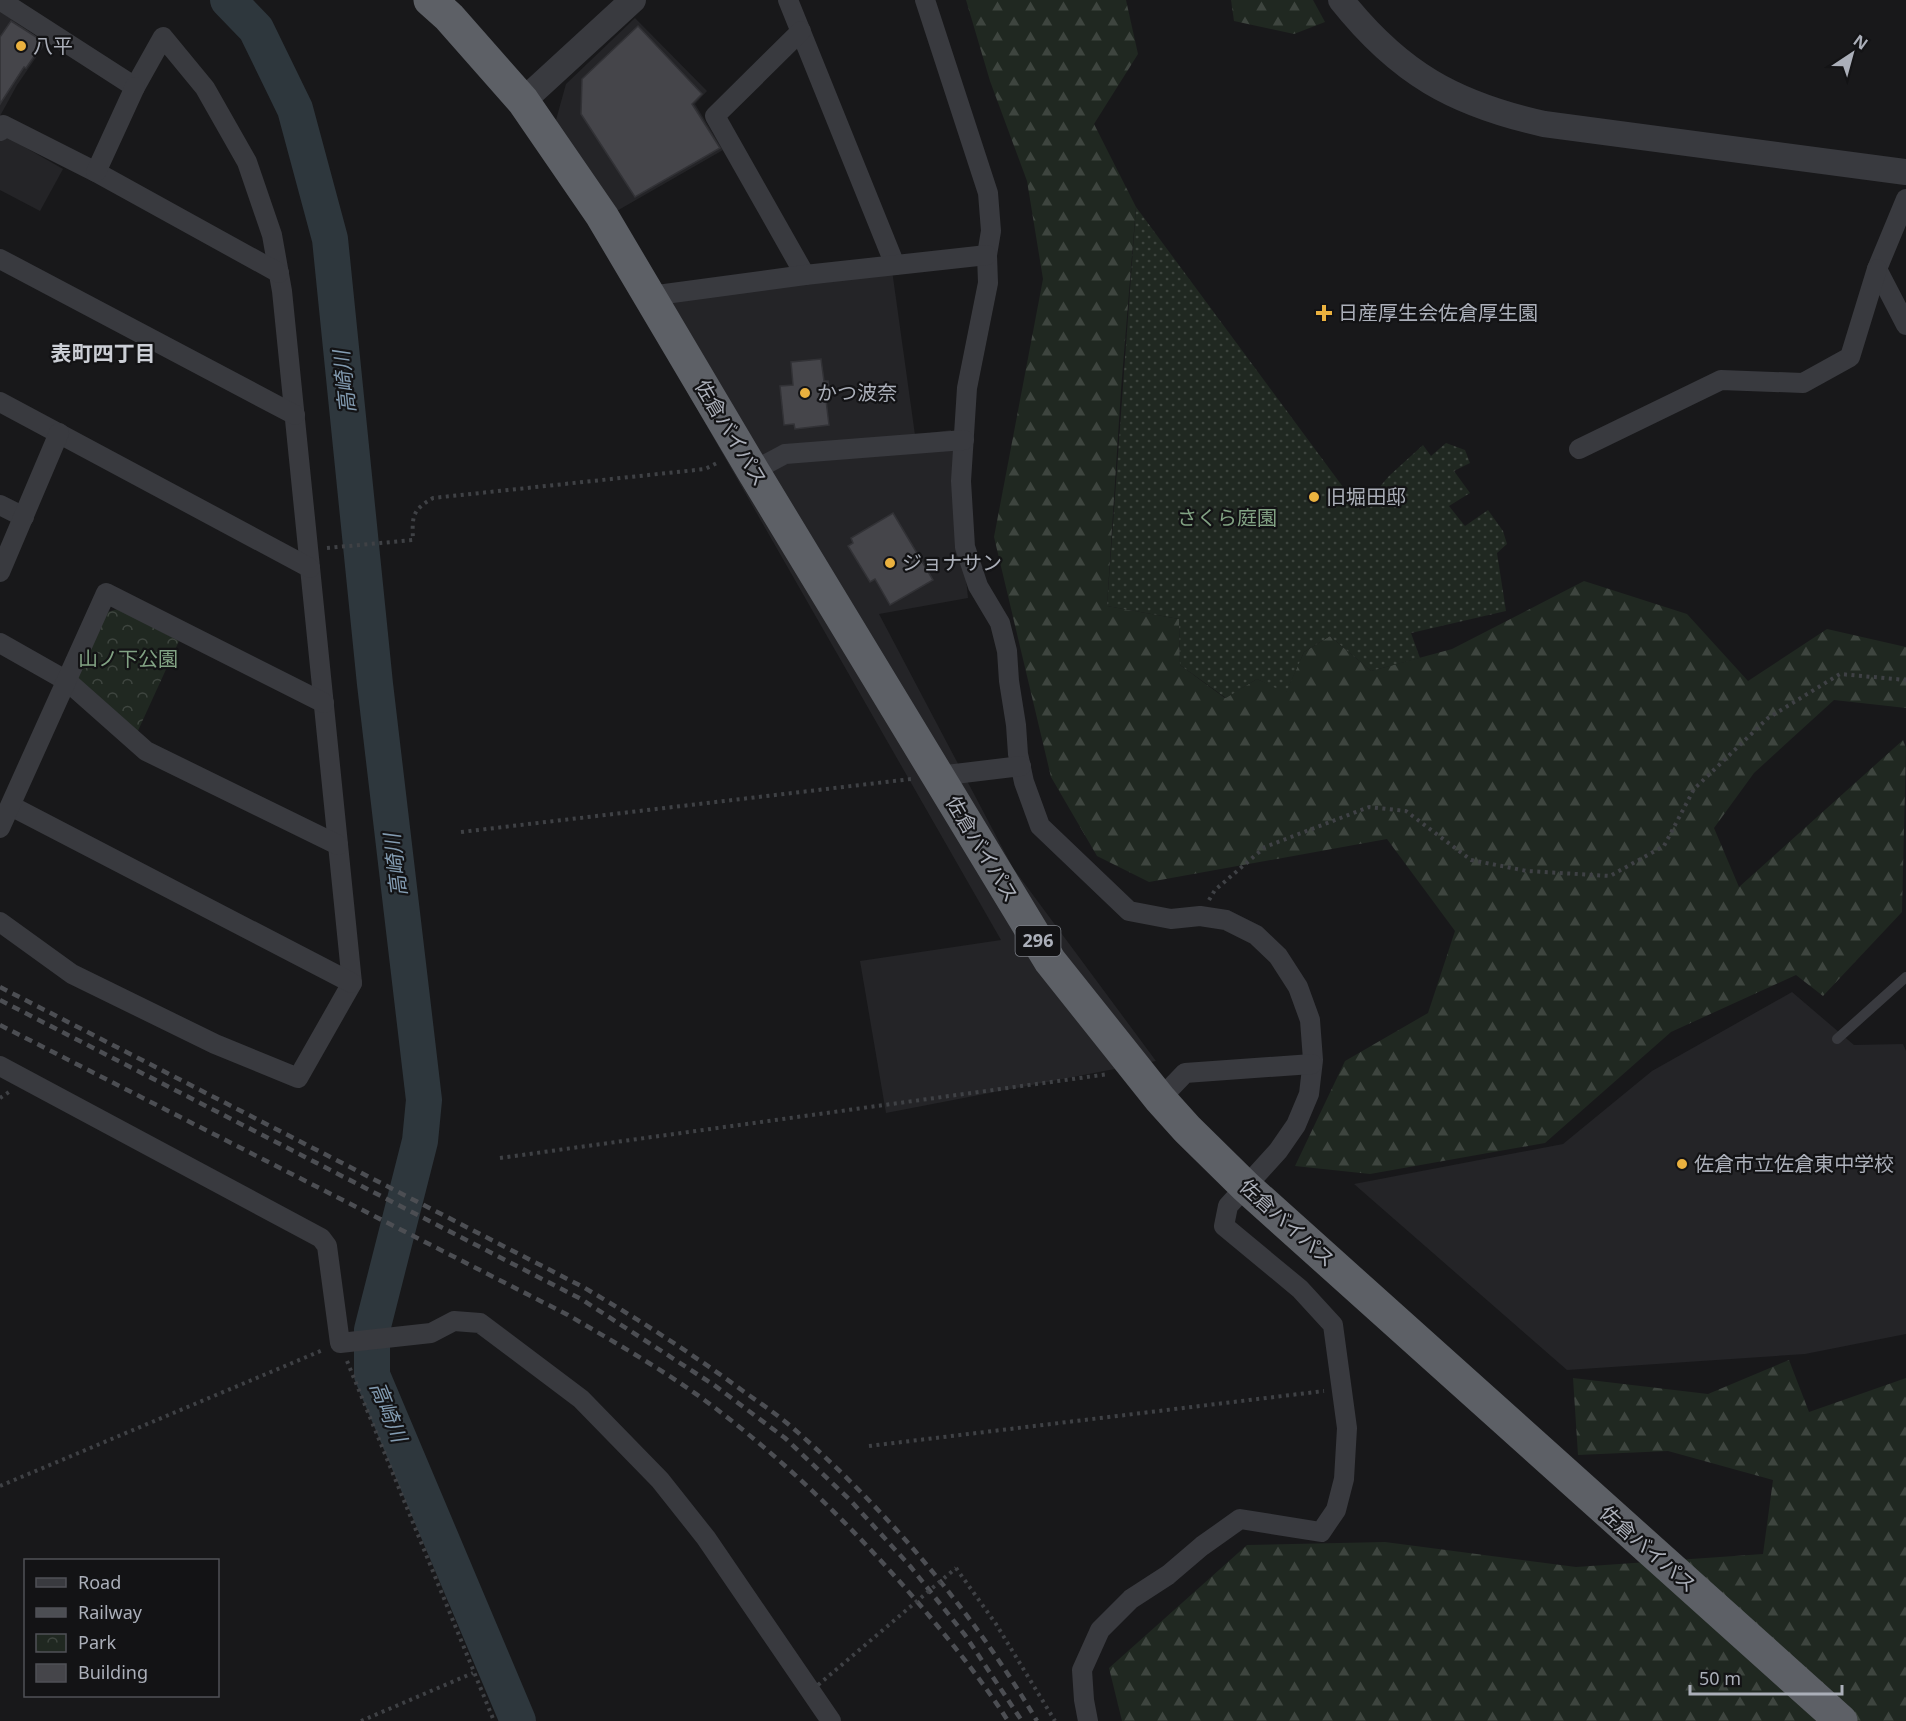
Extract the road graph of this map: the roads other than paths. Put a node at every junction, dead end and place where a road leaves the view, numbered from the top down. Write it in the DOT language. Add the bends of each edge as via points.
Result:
graph roads {
  1 [pos="0,0"];
  2 [pos="430,0"];
  3 [pos="633,0"];
  4 [pos="788,0"];
  5 [pos="925,0"];
  6 [pos="1341,0"];
  7 [pos="801,31"];
  8 [pos="135,87"];
  9 [pos="524,101"];
  10 [pos="0,131"];
  11 [pos="96,172"];
  12 [pos="1906,172"];
  13 [pos="1906,199"];
  14 [pos="987,255"];
  15 [pos="0,259"];
  16 [pos="895,265"];
  17 [pos="1877,269"];
  18 [pos="279,273"];
  19 [pos="806,275"];
  20 [pos="650,296"];
  21 [pos="1906,325"];
  22 [pos="0,402"];
  23 [pos="295,415"];
  24 [pos="59,433"];
  25 [pos="964,440"];
  26 [pos="1579,449"];
  27 [pos="748,462"];
  28 [pos="0,505"];
  29 [pos="24,517"];
  30 [pos="309,559"];
  31 [pos="0,572"];
  32 [pos="0,643"];
  33 [pos="67,681"];
  34 [pos="324,703"];
  35 [pos="1021,766"];
  36 [pos="938,776"];
  37 [pos="11,806"];
  38 [pos="0,828"];
  39 [pos="338,845"];
  40 [pos="0,921"];
  41 [pos="1906,977"];
  42 [pos="352,983"];
  43 [pos="1837,1039"];
  44 [pos="1312,1064"];
  45 [pos="0,1066"];
  46 [pos="1160,1099"];
  47 [pos="1246,1187"];
  48 [pos="831,1721"];
  49 [pos="1088,1721"];
  50 [pos="1841,1721"];
  1 -- 8 [label="street"];
  2 -- 9 [label="highway, 佐倉バイパス / 296"];
  3 -- 9 [label="street"];
  4 -- 7 [label="street"];
  5 -- 14 [label="street" via="988,193 991,231"];
  6 -- 12 [label="street" via="1365,30 1400,62 1469,102 1509,116 1556,126"];
  7 -- 16 [label="street"];
  7 -- 19 [label="street" via="715,116"];
  8 -- 11 [label="street"];
  8 -- 18 [label="street" via="163,37 205,88 246,162 272,235"];
  9 -- 20 [label="highway, 佐倉バイパス / 296" via="602,216"];
  10 -- 11 [label="street" via="3,125"];
  11 -- 18 [label="street"];
  13 -- 17 [label="street"];
  14 -- 16 [label="street"];
  14 -- 25 [label="street" via="988,283 967,388"];
  15 -- 23 [label="street"];
  16 -- 19 [label="street"];
  17 -- 21 [label="street"];
  17 -- 26 [label="street" via="1850,357 1803,383 1721,380"];
  18 -- 23 [label="street"];
  19 -- 20 [label="street"];
  20 -- 27 [label="highway, 佐倉バイパス / 296"];
  22 -- 24 [label="street"];
  23 -- 30 [label="street"];
  24 -- 29 [label="street"];
  24 -- 30 [label="street"];
  25 -- 27 [label="street" via="785,454"];
  25 -- 35 [label="street" via="961,481 965,547 978,585 1000,623"];
  27 -- 36 [label="highway, 佐倉バイパス / 296"];
  28 -- 29 [label="street"];
  29 -- 31 [label="street"];
  30 -- 34 [label="street"];
  32 -- 33 [label="street"];
  33 -- 34 [label="street" via="106,593"];
  33 -- 37 [label="street"];
  33 -- 39 [label="street" via="146,751"];
  34 -- 39 [label="street"];
  35 -- 36 [label="street"];
  35 -- 44 [label="street" via="1040,826 1129,911 1171,919 1200,916 1226,920 1256,935 1278,956 1298,987 1310,1020"];
  36 -- 46 [label="highway, 佐倉バイパス / 296" via="1050,961"];
  37 -- 38 [label="street"];
  37 -- 42 [label="street"];
  39 -- 42 [label="street"];
  40 -- 42 [label="street" via="72,974 215,1044 298,1078"];
  41 -- 43 [label="lane"];
  44 -- 46 [label="street" via="1185,1073"];
  44 -- 47 [label="street" via="1309,1094 1296,1125"];
  45 -- 48 [label="street" via="321,1238 327,1246 340,1343 431,1333 454,1321 480,1323 581,1399 660,1480 706,1538"];
  46 -- 47 [label="highway, 佐倉バイパス / 296"];
  47 -- 49 [label="street" via="1228,1206 1224,1226 1300,1290 1333,1325 1347,1428 1344,1479 1336,1510 1321,1532 1240,1519 1131,1599 1100,1630 1082,1670"];
  47 -- 50 [label="highway, 佐倉バイパス / 296"];
}
